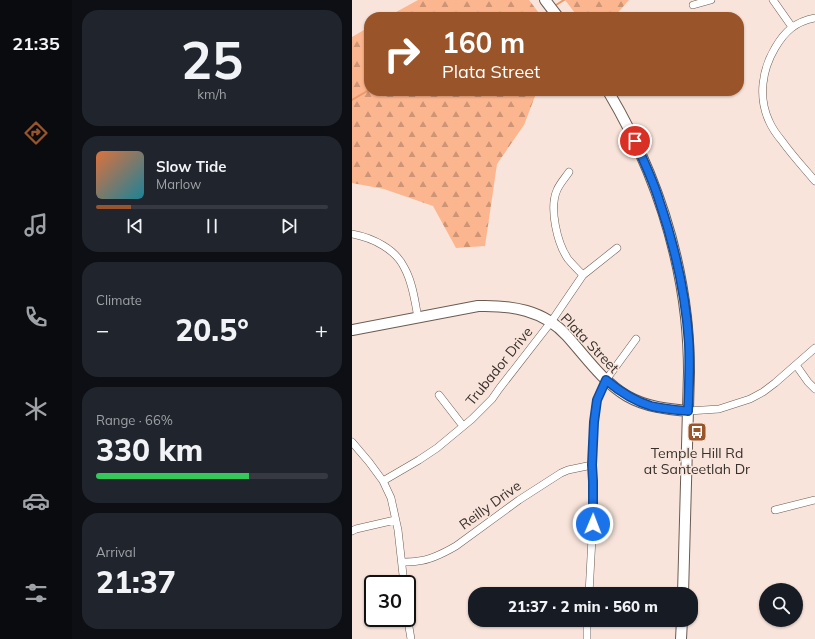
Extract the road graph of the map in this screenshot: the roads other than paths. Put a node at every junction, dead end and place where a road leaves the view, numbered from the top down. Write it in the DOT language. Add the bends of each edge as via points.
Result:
graph roads {
  1 [pos="545,0"];
  2 [pos="711,0"];
  3 [pos="773,0"];
  4 [pos="693,5"];
  5 [pos="554,12"];
  6 [pos="815,18"];
  7 [pos="792,27"];
  8 [pos="611,96"];
  9 [pos="569,172"];
  10 [pos="815,181"];
  11 [pos="352,234"];
  12 [pos="617,248"];
  13 [pos="583,275"];
  14 [pos="418,318"];
  15 [pos="551,322"];
  16 [pos="352,330"];
  17 [pos="636,339"];
  18 [pos="815,348"];
  19 [pos="796,365"];
  20 [pos="606,380"];
  21 [pos="815,389"];
  22 [pos="439,395"];
  23 [pos="688,411"];
  24 [pos="463,426"];
  25 [pos="352,442"];
  26 [pos="592,465"];
  27 [pos="383,481"];
  28 [pos="815,500"];
  29 [pos="775,510"];
  30 [pos="396,520"];
  31 [pos="352,531"];
  32 [pos="402,562"];
  33 [pos="403,575"];
  34 [pos="589,587"];
  35 [pos="683,587"];
  36 [pos="409,627"];
  37 [pos="588,627"];
  38 [pos="682,627"];
  39 [pos="411,639"];
  40 [pos="587,639"];
  41 [pos="682,639"];
  1 -- 5 [label="main road"];
  2 -- 4 [label="street"];
  3 -- 7 [label="street"];
  6 -- 7 [label="street"];
  7 -- 10 [label="street" via="786,31 771,55 764,75 762,97 775,132"];
  8 -- 23 [label="main road" via="647,168 676,258 688,331"];
  9 -- 13 [label="street" via="557,191 554,220 567,257"];
  11 -- 14 [label="street" via="378,243 402,262 411,283"];
  12 -- 13 [label="street, Trubador Drive"];
  13 -- 15 [label="street, Trubador Drive"];
  14 -- 15 [label="main road, Plata Street" via="494,305 524,309"];
  14 -- 16 [label="main road, Plata Street"];
  15 -- 20 [label="main road, Plata Street" via="566,334"];
  15 -- 24 [label="street, Trubador Drive" via="492,399"];
  17 -- 20 [label="street"];
  18 -- 19 [label="street"];
  19 -- 21 [label="street"];
  19 -- 23 [label="street" via="763,392 750,399 718,409"];
  20 -- 23 [label="main road, Plata Street" via="642,403"];
  20 -- 26 [label="street" via="595,411"];
  22 -- 24 [label="street"];
  23 -- 35 [label="main road"];
  24 -- 27 [label="street, Trubador Drive" via="437,448"];
  25 -- 27 [label="street"];
  26 -- 32 [label="street, Reilly Drive" via="561,473 447,551 419,561"];
  26 -- 34 [label="street" via="594,500"];
  27 -- 30 [label="street" via="391,498"];
  28 -- 29 [label="street"];
  30 -- 31 [label="street"];
  30 -- 32 [label="street"];
  32 -- 33 [label="street"];
  36 -- 39 [label="street"];
  37 -- 40 [label="street"];
  38 -- 41 [label="main road"];
}
